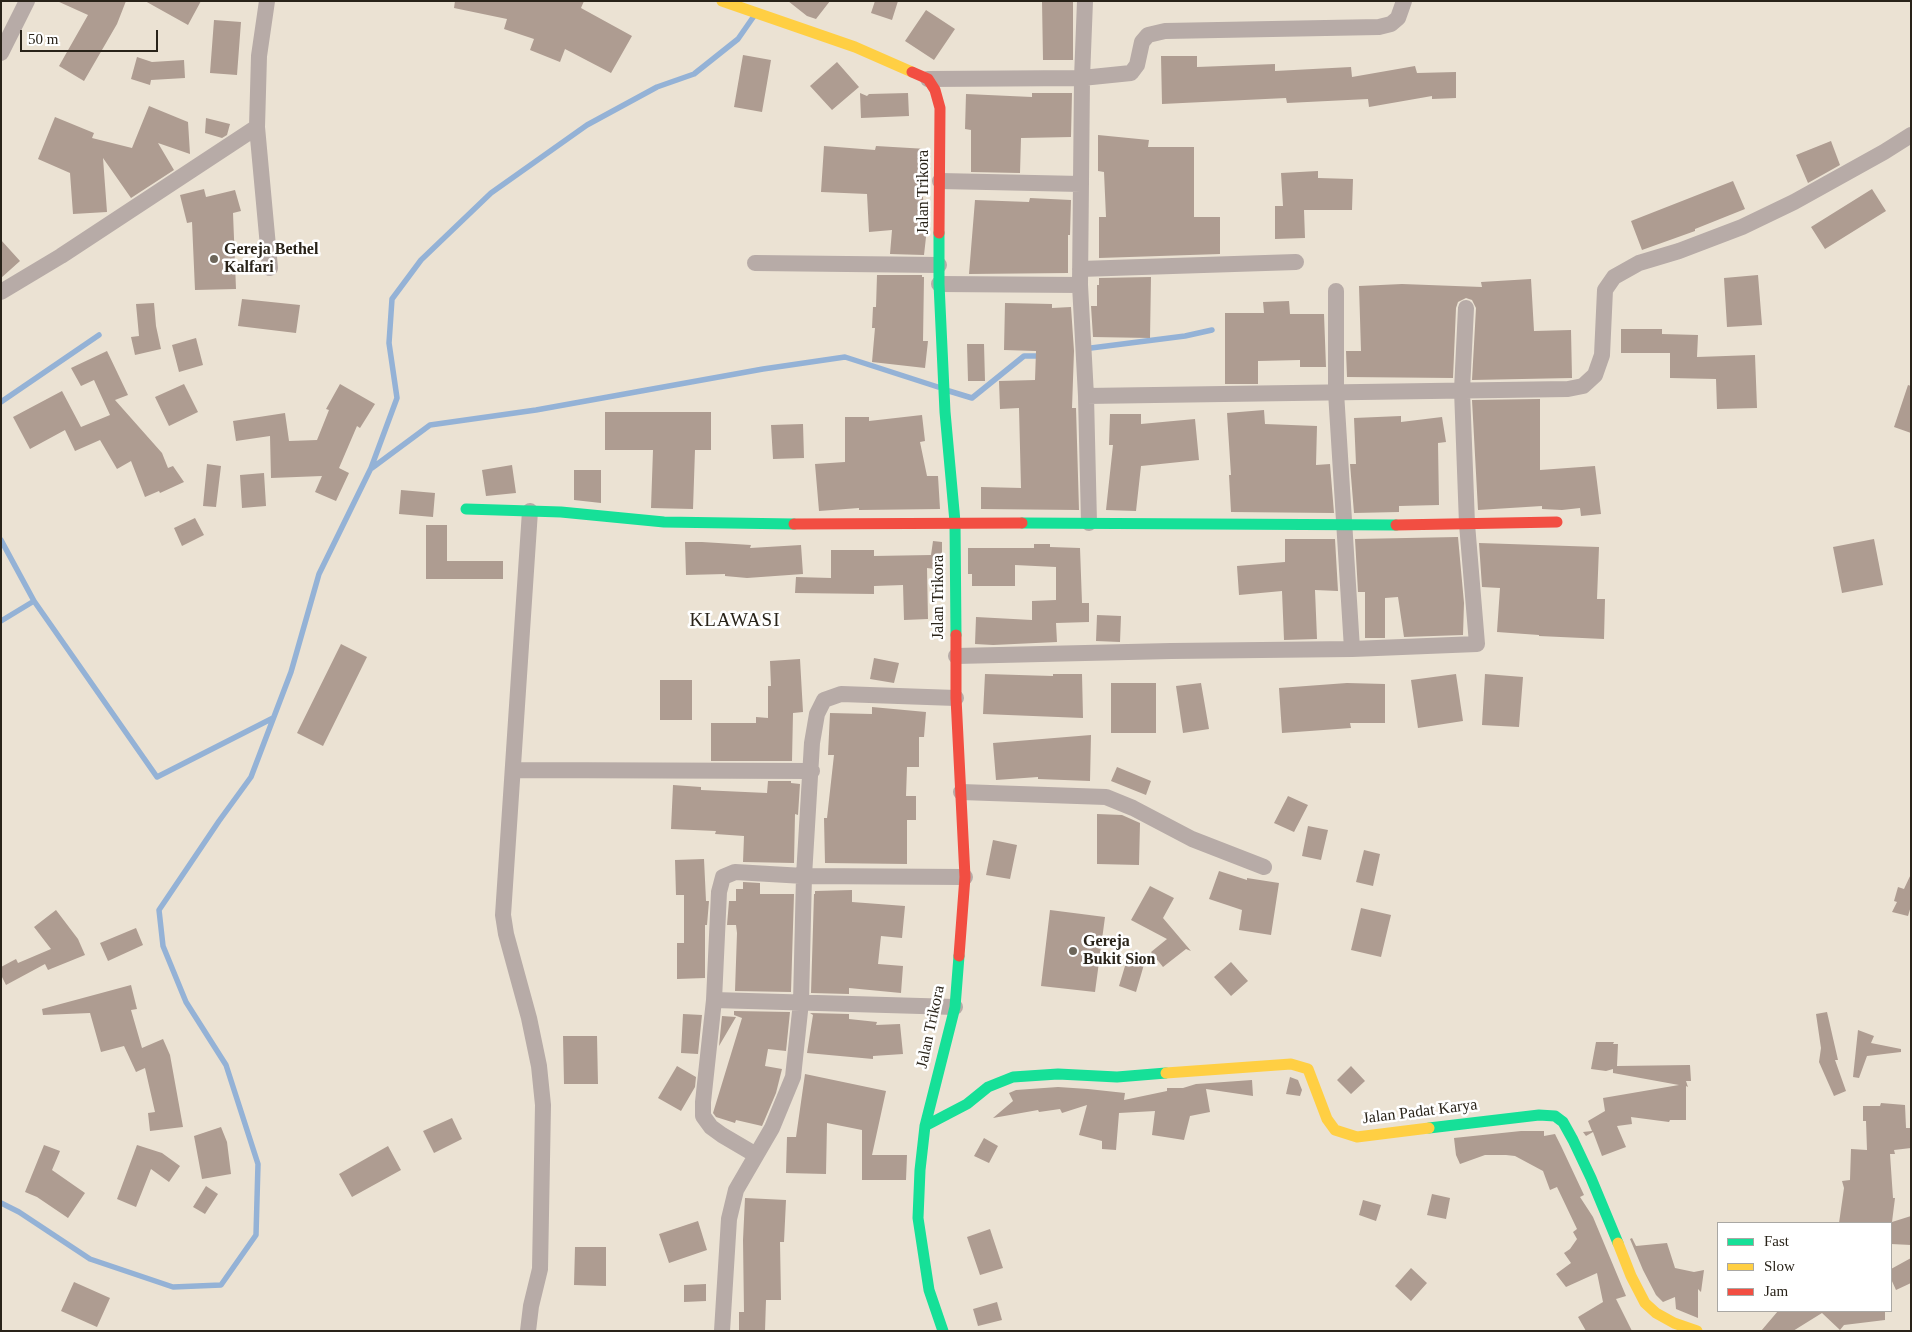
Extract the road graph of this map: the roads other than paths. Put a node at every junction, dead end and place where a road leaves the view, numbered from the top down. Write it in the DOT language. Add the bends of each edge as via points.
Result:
graph roads {
  1 [pos="27,1"];
  2 [pos="267,1"];
  3 [pos="722,1"];
  4 [pos="1085,1"];
  5 [pos="1404,1"];
  6 [pos="1,53"];
  7 [pos="1082,78"];
  8 [pos="928,79"];
  9 [pos="258,127"];
  10 [pos="1911,135"];
  11 [pos="940,180"];
  12 [pos="1081,184"];
  13 [pos="1296,262"];
  14 [pos="755,263"];
  15 [pos="939,265"];
  16 [pos="270,268"];
  17 [pos="1080,277"];
  18 [pos="939,284"];
  19 [pos="1336,291"];
  20 [pos="1,292"];
  21 [pos="1466,308"];
  22 [pos="1462,390"];
  23 [pos="1336,392"];
  24 [pos="1086,396"];
  25 [pos="466,509"];
  26 [pos="529,517"];
  27 [pos="955,522"];
  28 [pos="1557,522"];
  29 [pos="1089,523"];
  30 [pos="1467,524"];
  31 [pos="1344,526"];
  32 [pos="1352,649"];
  33 [pos="956,656"];
  34 [pos="956,698"];
  35 [pos="513,770"];
  36 [pos="812,771"];
  37 [pos="961,792"];
  38 [pos="1264,867"];
  39 [pos="804,876"];
  40 [pos="965,877"];
  41 [pos="714,1000"];
  42 [pos="801,1002"];
  43 [pos="955,1007"];
  44 [pos="925,1126"];
  45 [pos="756,1155"];
  46 [pos="528,1331"];
  47 [pos="722,1331"];
  48 [pos="943,1331"];
  49 [pos="1697,1331"];
  1 -- 6 [label="street"];
  2 -- 9 [label="street" via="259,56"];
  3 -- 8 [label="street" via="855,47"];
  4 -- 7 [label="street"];
  5 -- 7 [label="street" via="1398,18 1379,27 1148,34 1131,73"];
  7 -- 8 [label="street"];
  7 -- 12 [label="street"];
  8 -- 11 [label="street, Jalan Trikora" via="940,108"];
  9 -- 16 [label="street"];
  9 -- 20 [label="street"];
  10 -- 22 [label="street" via="1751,223 1639,263 1614,277 1605,290 1602,355 1595,375 1583,386 1568,389"];
  11 -- 12 [label="street"];
  11 -- 15 [label="street, Jalan Trikora"];
  12 -- 17 [label="street"];
  13 -- 17 [label="street"];
  14 -- 15 [label="street"];
  15 -- 18 [label="street, Jalan Trikora"];
  17 -- 18 [label="street"];
  17 -- 24 [label="street"];
  18 -- 27 [label="street, Jalan Trikora" via="945,412"];
  19 -- 23 [label="street"];
  21 -- 22 [label="street"];
  22 -- 23 [label="street"];
  22 -- 30 [label="street"];
  23 -- 24 [label="street"];
  23 -- 31 [label="street"];
  24 -- 29 [label="street"];
  25 -- 26 [label="street"];
  26 -- 27 [label="street" via="809,524"];
  26 -- 35 [label="street"];
  27 -- 29 [label="street"];
  27 -- 33 [label="street, Jalan Trikora"];
  28 -- 30 [label="street"];
  29 -- 31 [label="street"];
  30 -- 31 [label="street"];
  30 -- 32 [label="street" via="1477,644"];
  31 -- 32 [label="street"];
  32 -- 33 [label="street"];
  33 -- 34 [label="street, Jalan Trikora"];
  34 -- 36 [label="street" via="841,694 824,700 817,714 812,743"];
  34 -- 37 [label="street, Jalan Trikora"];
  35 -- 36 [label="street"];
  35 -- 46 [label="street" via="503,915 529,1018 543,1105 540,1268"];
  36 -- 39 [label="street"];
  37 -- 38 [label="street" via="1106,797 1192,839"];
  37 -- 40 [label="street, Jalan Trikora"];
  39 -- 40 [label="street"];
  39 -- 41 [label="street" via="734,872 722,877 718,892"];
  39 -- 42 [label="street"];
  40 -- 43 [label="street, Jalan Trikora"];
  41 -- 42 [label="street"];
  41 -- 45 [label="street" via="703,1116 711,1127"];
  42 -- 43 [label="street"];
  42 -- 45 [label="street" via="793,1077 772,1128"];
  43 -- 44 [label="street, Jalan Trikora"];
  44 -- 48 [label="street, Jalan Trikora" via="918,1218 929,1290"];
  44 -- 49 [label="street, Jalan Padat Karya" via="967,1104 988,1088 1013,1077 1058,1074 1117,1077 1291,1064 1308,1069 1334,1130 1357,1137 1500,1119 1555,1116 1563,1122 1573,1140 1645,1303 1674,1323"];
  45 -- 47 [label="street" via="736,1190 729,1219"];
}
